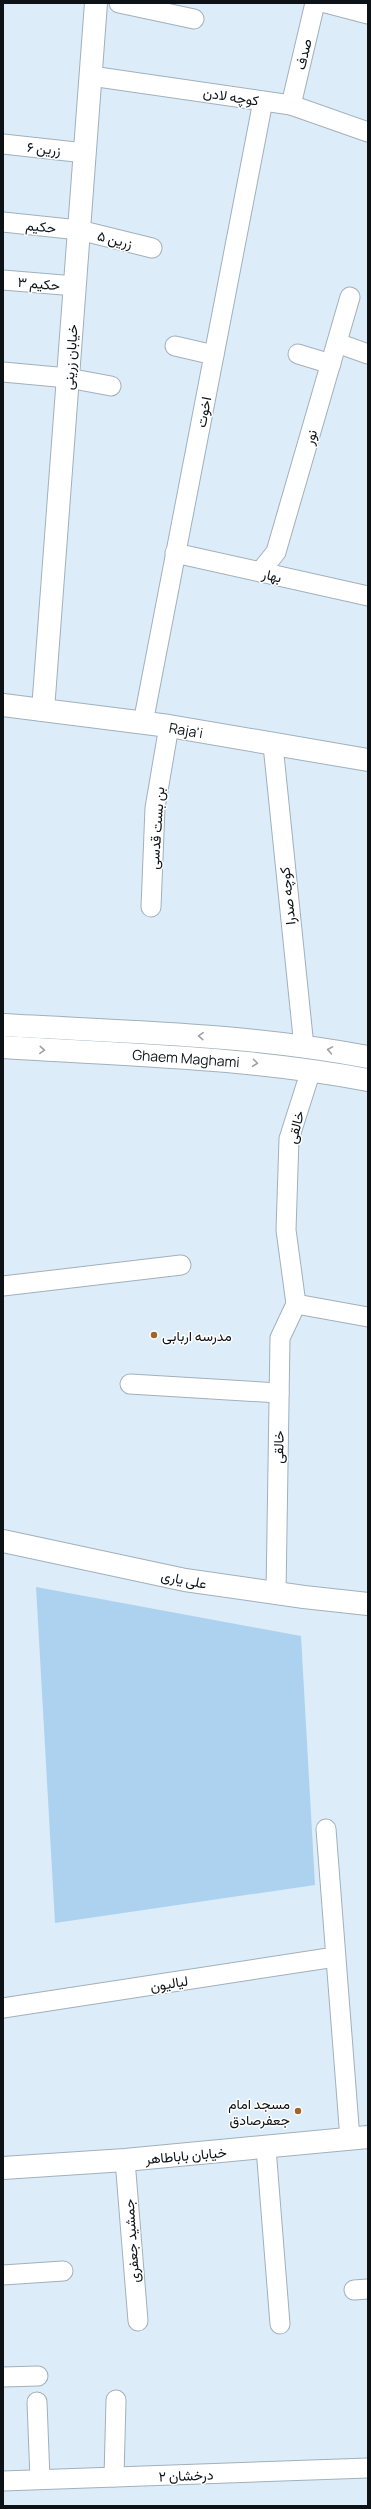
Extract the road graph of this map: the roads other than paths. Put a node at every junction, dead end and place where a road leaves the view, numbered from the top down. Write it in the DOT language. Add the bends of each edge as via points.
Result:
graph roads {
  1 [pos="96,3"];
  2 [pos="119,3"];
  3 [pos="315,3"];
  4 [pos="326,3"];
  5 [pos="368,14"];
  6 [pos="194,19"];
  7 [pos="91,76"];
  8 [pos="263,101"];
  9 [pos="291,106"];
  10 [pos="368,132"];
  11 [pos="3,144"];
  12 [pos="85,153"];
  13 [pos="3,222"];
  14 [pos="79,230"];
  15 [pos="152,248"];
  16 [pos="3,280"];
  17 [pos="75,286"];
  18 [pos="350,297"];
  19 [pos="337,343"];
  20 [pos="175,346"];
  21 [pos="298,354"];
  22 [pos="368,354"];
  23 [pos="214,355"];
  24 [pos="331,364"];
  25 [pos="3,372"];
  26 [pos="68,378"];
  27 [pos="111,386"];
  28 [pos="176,553"];
  29 [pos="260,572"];
  30 [pos="368,596"];
  31 [pos="3,705"];
  32 [pos="43,710"];
  33 [pos="143,723"];
  34 [pos="169,726"];
  35 [pos="273,745"];
  36 [pos="368,760"];
  37 [pos="151,906"];
  38 [pos="3,1025"];
  39 [pos="304,1047"];
  40 [pos="3,1048"];
  41 [pos="368,1058"];
  42 [pos="311,1070"];
  43 [pos="368,1080"];
  44 [pos="181,1266"];
  45 [pos="3,1286"];
  46 [pos="296,1304"];
  47 [pos="368,1317"];
  48 [pos="130,1384"];
  49 [pos="279,1393"];
  50 [pos="3,1541"];
  51 [pos="276,1594"];
  52 [pos="368,1604"];
  53 [pos="326,1829"];
  54 [pos="336,1957"];
  55 [pos="3,2008"];
  56 [pos="359,2138"];
  57 [pos="266,2148"];
  58 [pos="125,2160"];
  59 [pos="3,2168"];
  60 [pos="63,2271"];
  61 [pos="3,2275"];
  62 [pos="138,2321"];
  63 [pos="280,2324"];
  64 [pos="38,2376"];
  65 [pos="3,2377"];
  66 [pos="116,2400"];
  67 [pos="37,2402"];
  68 [pos="368,2468"];
  69 [pos="114,2477"];
  70 [pos="40,2479"];
  71 [pos="3,2481"];
  1 -- 7 [label="main road, خیابان زرینی"];
  2 -- 6 [label="street"];
  3 -- 9 [label="street, صدف"];
  4 -- 5 [label="street"];
  7 -- 8 [label="street, کوچه لادن"];
  7 -- 12 [label="main road, خیابان زرینی"];
  8 -- 9 [label="street, کوچه لادن"];
  8 -- 23 [label="street, اخوت"];
  9 -- 10 [label="street, کوچه لادن"];
  11 -- 12 [label="street, زرین ۶"];
  12 -- 14 [label="main road, خیابان زرینی"];
  13 -- 14 [label="street, حکیم"];
  14 -- 15 [label="street, زرین ۵"];
  14 -- 17 [label="main road, خیابان زرینی"];
  16 -- 17 [label="street, حکیم ۳"];
  17 -- 26 [label="main road, خیابان زرینی"];
  18 -- 19 [label="street, نور"];
  19 -- 22 [label="street"];
  19 -- 24 [label="street, نور"];
  20 -- 23 [label="street"];
  21 -- 24 [label="street"];
  23 -- 28 [label="street, اخوت"];
  24 -- 29 [label="street, نور" via="276,552"];
  25 -- 26 [label="street"];
  26 -- 27 [label="street"];
  26 -- 32 [label="main road, خیابان زرینی"];
  28 -- 29 [label="street, بهار"];
  28 -- 33 [label="street, اخوت"];
  29 -- 30 [label="street, بهار"];
  31 -- 32 [label="main road, Raja'i"];
  32 -- 33 [label="main road, Raja'i"];
  33 -- 34 [label="main road, Raja'i"];
  34 -- 35 [label="main road, Raja'i"];
  34 -- 37 [label="street, بن بست قدسی" via="155,808"];
  35 -- 36 [label="main road, Raja'i"];
  35 -- 39 [label="street, کوچه صدرا"];
  39 -- 38 [label="main road, Ghaem Maghami, one-way" via="236,1038"];
  41 -- 39 [label="main road, Ghaem Maghami, one-way"];
  40 -- 42 [label="main road, Ghaem Maghami, one-way" via="234,1061"];
  42 -- 43 [label="main road, Ghaem Maghami"];
  42 -- 46 [label="street, خالقی" via="289,1139 286,1230"];
  44 -- 45 [label="street"];
  46 -- 47 [label="street"];
  46 -- 49 [label="street, خالقی" via="280,1338"];
  48 -- 49 [label="street"];
  49 -- 51 [label="street, خالقی"];
  50 -- 51 [label="main road, علی یاری" via="185,1580"];
  51 -- 52 [label="main road, علی یاری"];
  53 -- 54 [label="street"];
  54 -- 55 [label="street, لیالیون"];
  54 -- 56 [label="street"];
  56 -- 57 [label="main road, خیابان باباطاهر"];
  57 -- 58 [label="main road, خیابان باباطاهر"];
  57 -- 63 [label="street"];
  58 -- 59 [label="main road, خیابان باباطاهر"];
  58 -- 62 [label="street, جمشید جعفری"];
  60 -- 61 [label="street"];
  64 -- 65 [label="street"];
  66 -- 69 [label="street"];
  67 -- 70 [label="street"];
  68 -- 69 [label="street, درخشان ۲"];
  69 -- 70 [label="street, درخشان ۲"];
  70 -- 71 [label="street, درخشان ۲"];
}
